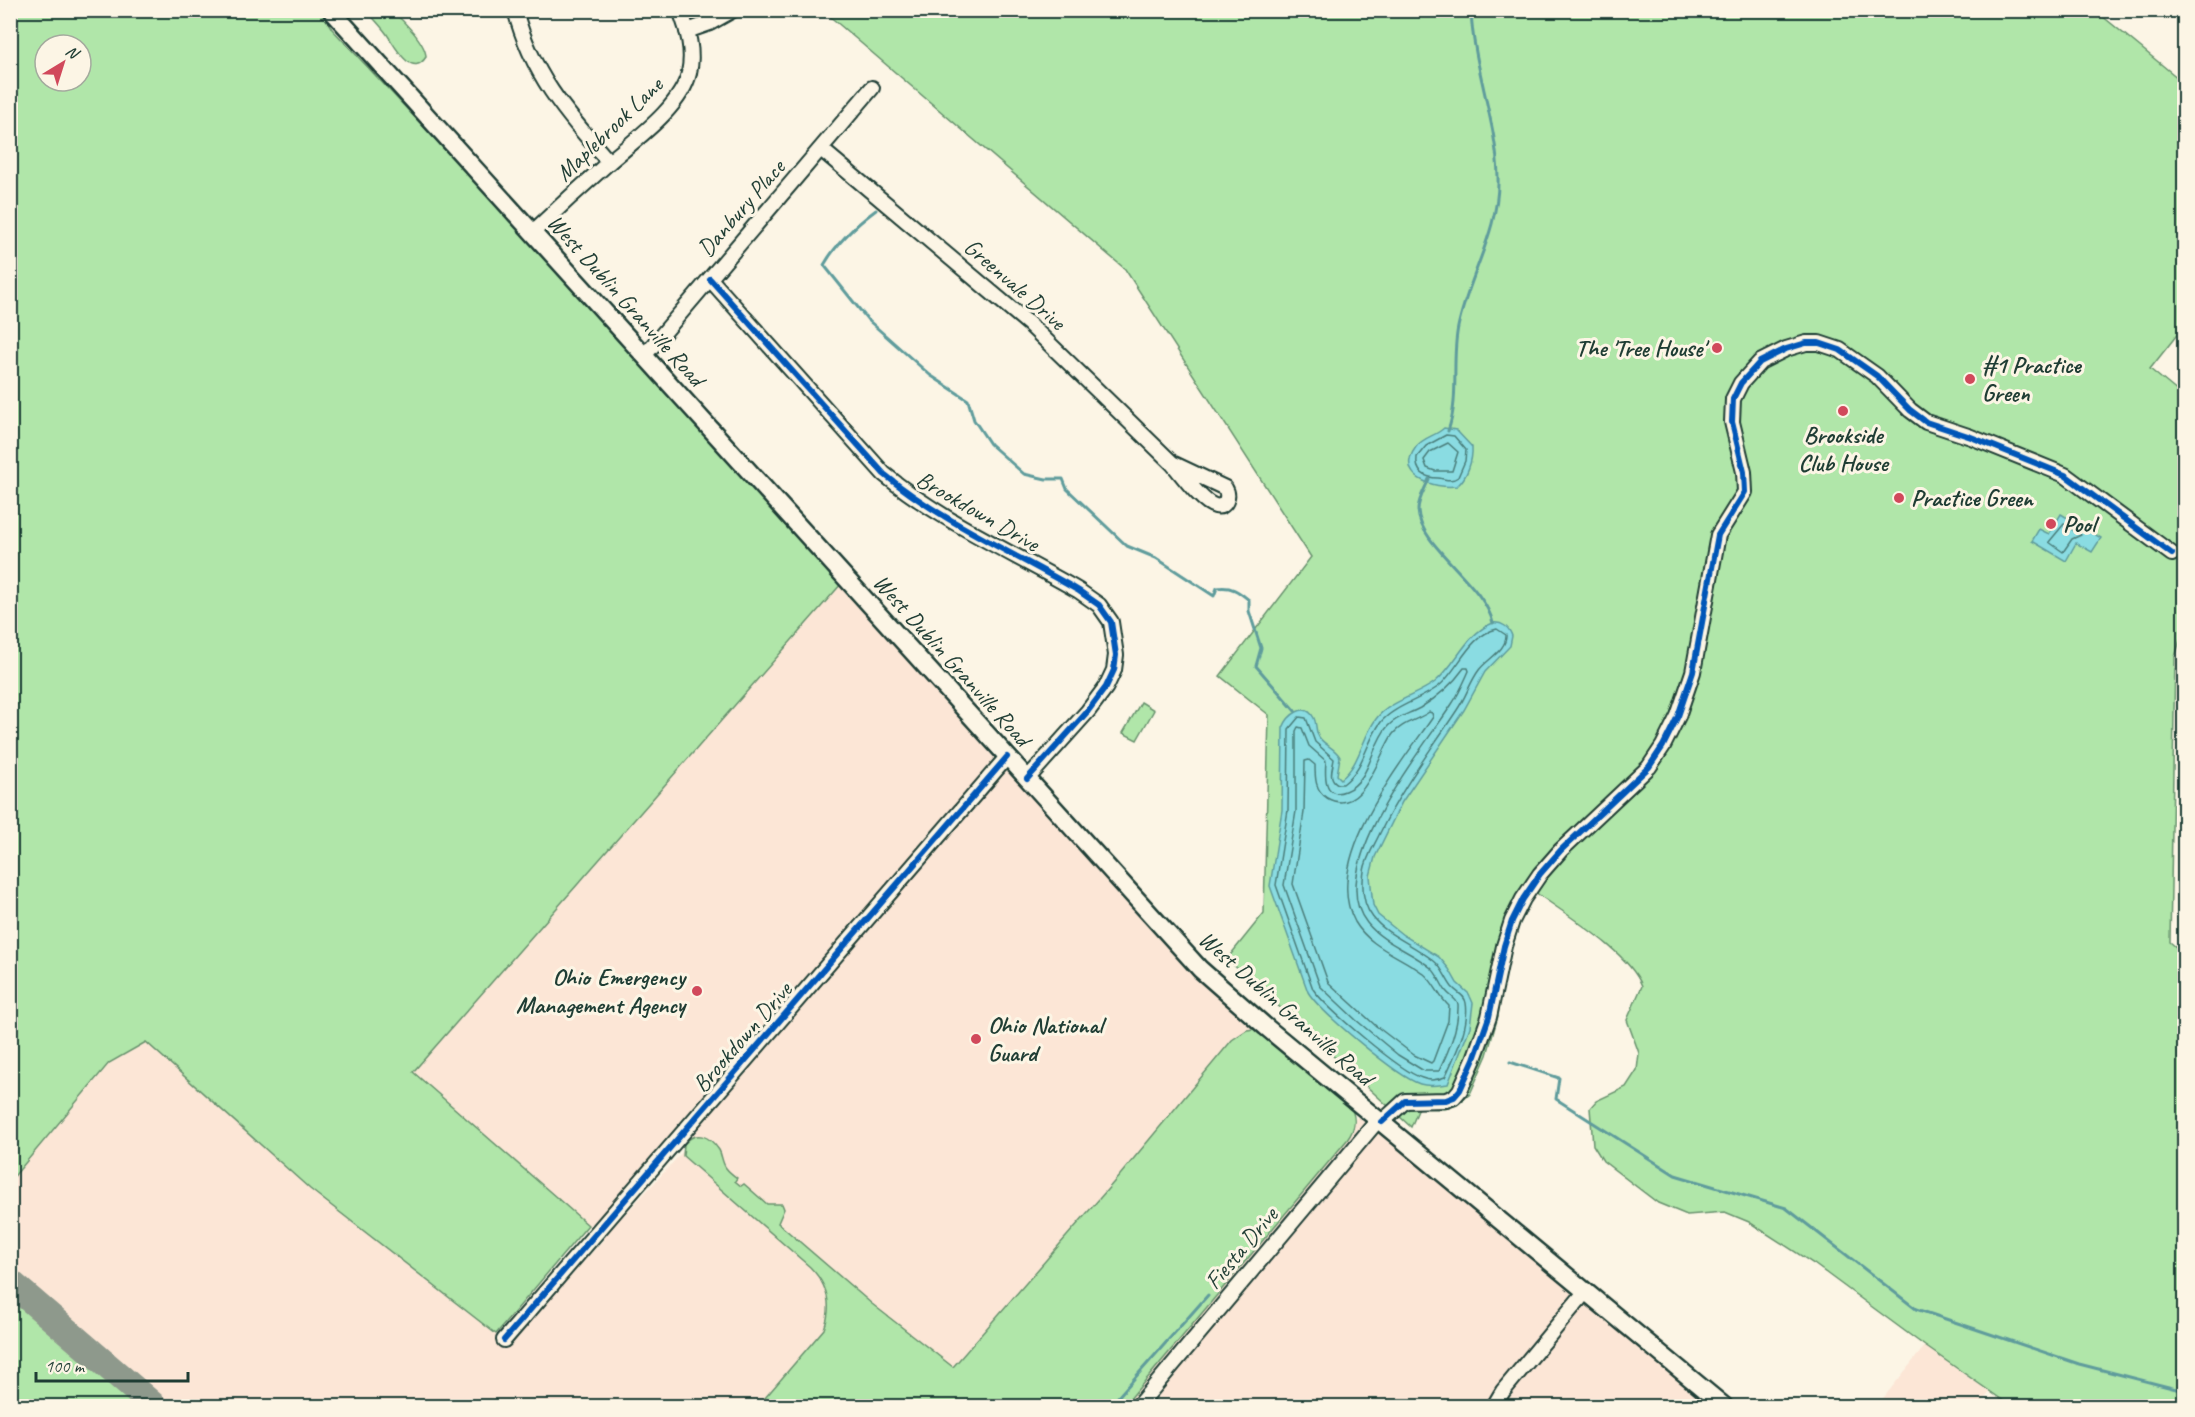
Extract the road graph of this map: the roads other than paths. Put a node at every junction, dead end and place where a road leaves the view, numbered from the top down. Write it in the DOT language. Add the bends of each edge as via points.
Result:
graph roads {
  1 [pos="331,10"];
  2 [pos="515,10"];
  3 [pos="680,10"];
  4 [pos="733,10"];
  5 [pos="687,31"];
  6 [pos="872,88"];
  7 [pos="821,149"];
  8 [pos="609,162"];
  9 [pos="533,232"];
  10 [pos="710,279"];
  11 [pos="644,357"];
  12 [pos="1172,463"];
  13 [pos="2172,554"];
  14 [pos="1007,757"];
  15 [pos="1028,779"];
  16 [pos="1380,1121"];
  17 [pos="1586,1292"];
  18 [pos="504,1340"];
  19 [pos="1138,1407"];
  20 [pos="1494,1407"];
  21 [pos="1724,1407"];
  1 -- 9 [label="main road, West Dublin Granville Road"];
  2 -- 8 [label="street" via="546,84"];
  3 -- 5 [label="street, Maplebrook Lane"];
  4 -- 5 [label="street"];
  5 -- 8 [label="street, Maplebrook Lane" via="690,66 681,92"];
  6 -- 7 [label="street, Danbury Place"];
  7 -- 10 [label="street, Danbury Place"];
  7 -- 12 [label="street, Greenvale Drive" via="1029,324"];
  8 -- 9 [label="street, Maplebrook Lane"];
  9 -- 11 [label="main road, West Dublin Granville Road"];
  10 -- 11 [label="street, Danbury Place"];
  10 -- 15 [label="street, Brookdown Drive" via="884,474 946,517 1079,591 1099,605 1111,622 1116,655 1106,687"];
  11 -- 14 [label="main road, West Dublin Granville Road"];
  13 -- 16 [label="street, Fiesta Drive" via="2069,478 1926,422 1873,372 1851,357 1814,343 1797,345 1765,359 1738,387 1732,408 1745,494 1718,535 1693,672 1668,738 1642,774 1561,850 1523,899 1506,937 1488,1017 1459,1092 1446,1101 1405,1101"];
  14 -- 15 [label="main road, West Dublin Granville Road"];
  14 -- 18 [label="street, Brookdown Drive"];
  15 -- 16 [label="main road, West Dublin Granville Road" via="1200,969"];
  16 -- 17 [label="main road, West Dublin Granville Road"];
  16 -- 19 [label="street, Fiesta Drive"];
  17 -- 20 [label="street"];
  17 -- 21 [label="main road, West Dublin Granville Road"];
}
